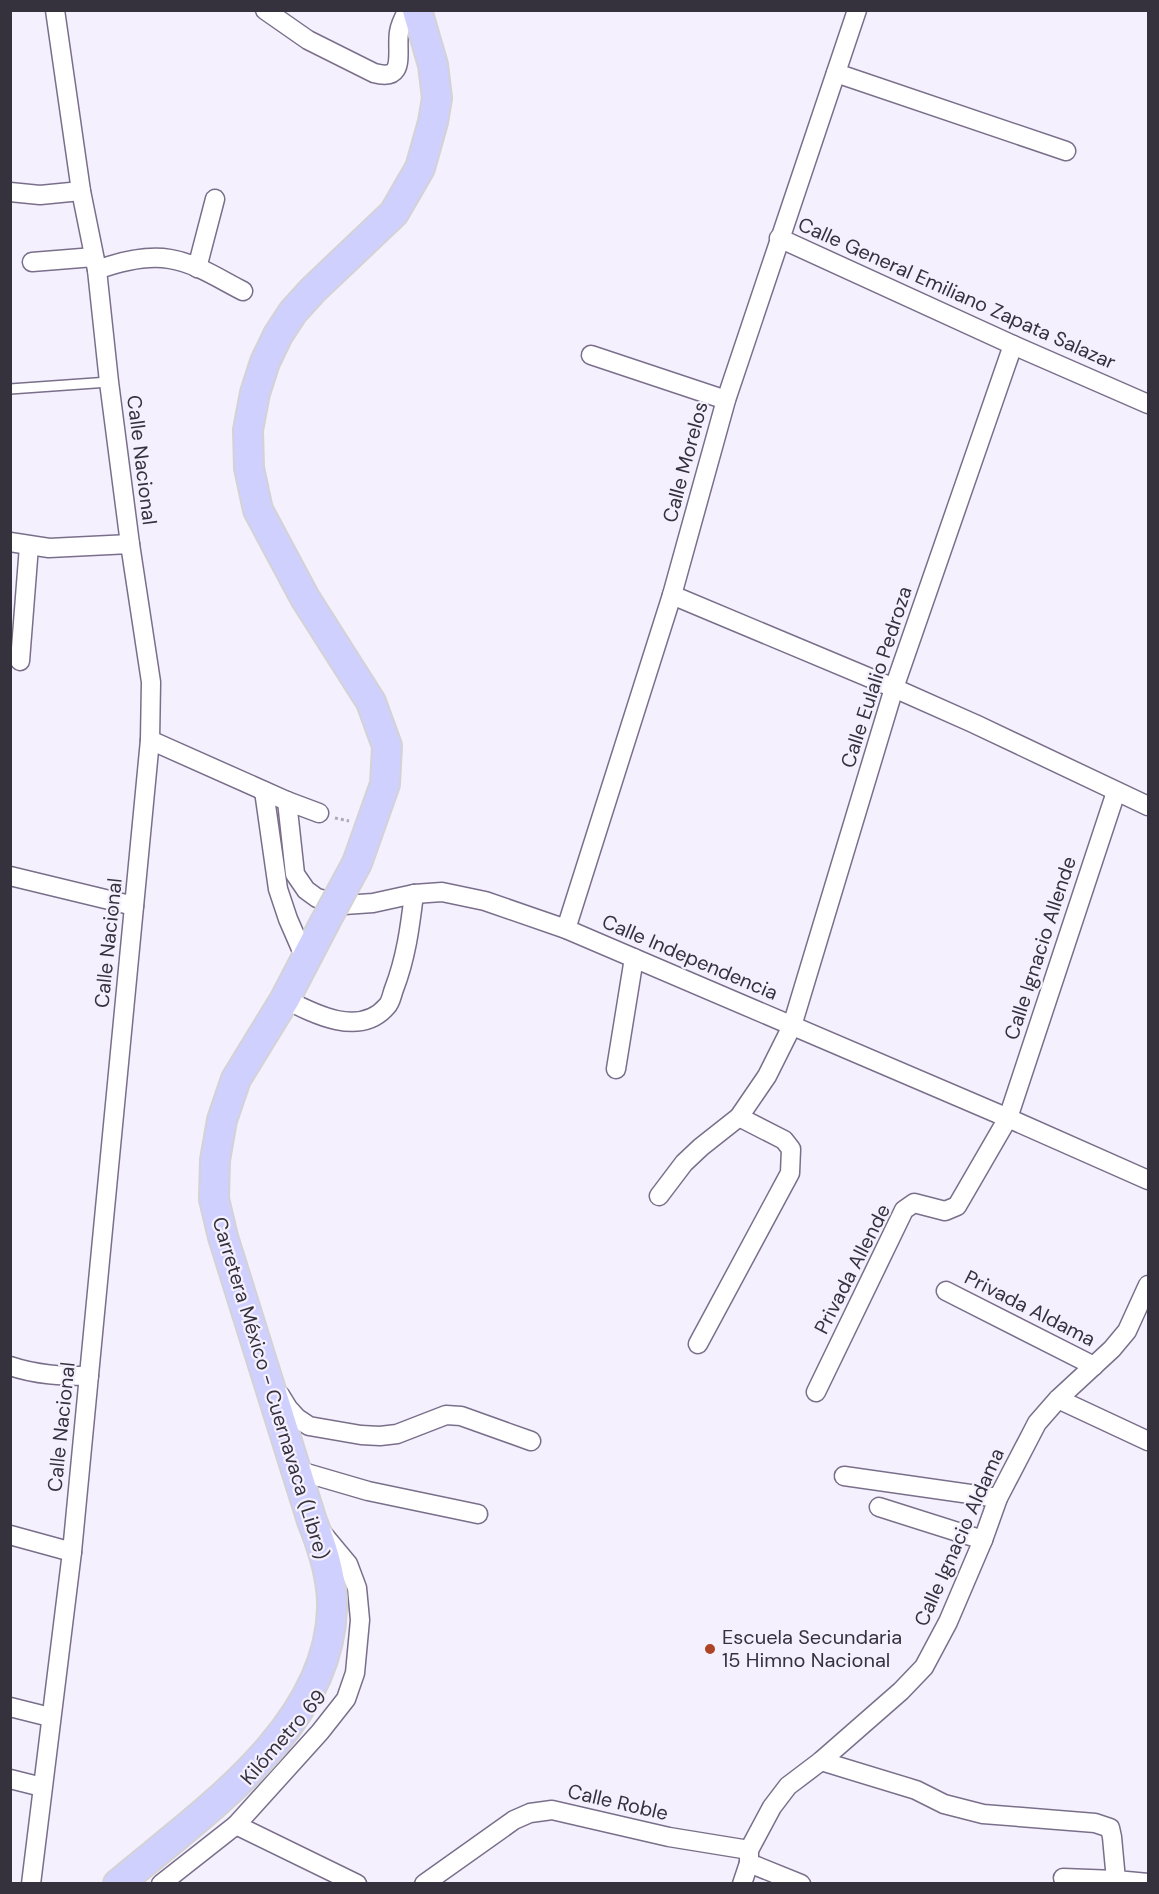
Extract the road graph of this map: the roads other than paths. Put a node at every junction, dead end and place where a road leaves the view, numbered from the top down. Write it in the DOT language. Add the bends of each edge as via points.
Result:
graph roads {
  1 [pos="55,10"];
  2 [pos="265,10"];
  3 [pos="408,10"];
  4 [pos="417,10"];
  5 [pos="857,10"];
  6 [pos="836,73"];
  7 [pos="1066,151"];
  8 [pos="81,190"];
  9 [pos="10,192"];
  10 [pos="215,199"];
  11 [pos="779,238"];
  12 [pos="32,262"];
  13 [pos="95,264"];
  14 [pos="196,268"];
  15 [pos="243,291"];
  16 [pos="1012,345"];
  17 [pos="591,355"];
  18 [pos="109,382"];
  19 [pos="10,389"];
  20 [pos="726,400"];
  21 [pos="1149,404"];
  22 [pos="10,542"];
  23 [pos="130,544"];
  24 [pos="29,546"];
  25 [pos="672,595"];
  26 [pos="20,661"];
  27 [pos="894,688"];
  28 [pos="150,740"];
  29 [pos="264,791"];
  30 [pos="1116,792"];
  31 [pos="287,801"];
  32 [pos="1149,806"];
  33 [pos="319,813"];
  34 [pos="10,876"];
  35 [pos="414,894"];
  36 [pos="134,906"];
  37 [pos="566,929"];
  38 [pos="305,958"];
  39 [pos="634,958"];
  40 [pos="285,999"];
  41 [pos="792,1026"];
  42 [pos="616,1069"];
  43 [pos="739,1117"];
  44 [pos="1008,1118"];
  45 [pos="1149,1180"];
  46 [pos="659,1196"];
  47 [pos="1149,1285"];
  48 [pos="946,1291"];
  49 [pos="698,1344"];
  50 [pos="262,1365"];
  51 [pos="10,1366"];
  52 [pos="1094,1366"];
  53 [pos="88,1376"];
  54 [pos="816,1392"];
  55 [pos="1058,1399"];
  56 [pos="531,1441"];
  57 [pos="1149,1441"];
  58 [pos="296,1470"];
  59 [pos="844,1476"];
  60 [pos="998,1498"];
  61 [pos="879,1506"];
  62 [pos="478,1514"];
  63 [pos="312,1521"];
  64 [pos="10,1535"];
  65 [pos="983,1540"];
  66 [pos="72,1552"];
  67 [pos="10,1707"];
  68 [pos="50,1717"];
  69 [pos="821,1761"];
  70 [pos="10,1779"];
  71 [pos="42,1787"];
  72 [pos="236,1825"];
  73 [pos="749,1857"];
  74 [pos="1063,1878"];
  75 [pos="1116,1880"];
  76 [pos="1149,1883"];
  77 [pos="31,1884"];
  78 [pos="118,1884"];
  79 [pos="161,1884"];
  80 [pos="357,1884"];
  81 [pos="424,1884"];
  82 [pos="742,1884"];
  83 [pos="801,1884"];
  1 -- 8 [label="street, Calle Nacional"];
  2 -- 3 [label="street" via="308,40 383,76 396,69 399,34"];
  4 -- 38 [label="main road, Carretera México - Cuernavaca (Libre), bridge" via="433,65 437,98 420,168 394,213 293,312 265,362 248,430 249,468 258,510 305,598 371,702 387,746 385,784 357,863"];
  5 -- 6 [label="street, Calle Morelos"];
  6 -- 7 [label="street"];
  6 -- 11 [label="street, Calle Morelos"];
  8 -- 9 [label="street" via="40,195"];
  8 -- 13 [label="street, Calle Nacional"];
  10 -- 14 [label="street"];
  11 -- 16 [label="street, Calle General Emiliano Zapata Salazar"];
  11 -- 20 [label="street, Calle Morelos"];
  12 -- 13 [label="street"];
  13 -- 14 [label="street" via="156,258"];
  13 -- 18 [label="street, Calle Nacional"];
  14 -- 15 [label="street"];
  16 -- 21 [label="street, Calle General Emiliano Zapata Salazar"];
  16 -- 27 [label="street, Calle Eulalio Pedroza"];
  17 -- 20 [label="street"];
  18 -- 19 [label="lane"];
  18 -- 23 [label="street, Calle Nacional"];
  20 -- 25 [label="street, Calle Morelos"];
  22 -- 24 [label="street"];
  23 -- 24 [label="street"];
  23 -- 28 [label="street, Calle Nacional" via="151,682"];
  24 -- 26 [label="street"];
  25 -- 27 [label="street"];
  25 -- 37 [label="street, Calle Morelos"];
  27 -- 30 [label="street"];
  27 -- 41 [label="street, Calle Eulalio Pedroza"];
  28 -- 29 [label="street"];
  28 -- 36 [label="street, Calle Nacional"];
  29 -- 31 [label="street"];
  29 -- 38 [label="street" via="279,889"];
  30 -- 32 [label="street"];
  30 -- 44 [label="street, Calle Ignacio Allende"];
  31 -- 33 [label="street"];
  31 -- 35 [label="street, Calle Independencia" via="295,874 306,890 317,898 344,905"];
  34 -- 36 [label="street"];
  35 -- 37 [label="street, Calle Independencia" via="442,892 485,901"];
  35 -- 40 [label="street" via="406,954 388,1005 372,1017 348,1021 329,1019"];
  36 -- 53 [label="street, Calle Nacional"];
  37 -- 39 [label="street, Calle Independencia"];
  38 -- 40 [label="main road, Carretera México - Cuernavaca (Libre)"];
  39 -- 41 [label="street, Calle Independencia"];
  39 -- 42 [label="street"];
  40 -- 50 [label="main road, Carretera México - Cuernavaca (Libre)" via="236,1079 222,1120 215,1160 214,1199"];
  41 -- 43 [label="street, Calle Eulalio Pedroza" via="767,1076"];
  41 -- 44 [label="street, Calle Independencia"];
  43 -- 46 [label="street, Calle Eulalio Pedroza" via="684,1163"];
  43 -- 49 [label="street" via="784,1140 791,1149 790,1173"];
  44 -- 45 [label="street, Calle Independencia"];
  44 -- 54 [label="street, Privada Allende" via="957,1206 945,1211 914,1203 904,1210"];
  47 -- 52 [label="street, Calle Ignacio Aldama" via="1127,1331"];
  48 -- 52 [label="street, Privada Aldama"];
  50 -- 56 [label="street" via="288,1408 309,1426 380,1436 397,1434 446,1415 461,1416"];
  50 -- 58 [label="main road, Carretera México - Cuernavaca (Libre)"];
  51 -- 53 [label="street" via="49,1376"];
  52 -- 55 [label="street, Calle Ignacio Aldama"];
  53 -- 66 [label="street, Calle Nacional"];
  55 -- 57 [label="street"];
  55 -- 60 [label="street, Calle Ignacio Aldama" via="1036,1423"];
  58 -- 62 [label="street" via="368,1491"];
  58 -- 63 [label="main road, Carretera México - Cuernavaca (Libre)"];
  59 -- 60 [label="street"];
  60 -- 65 [label="street, Calle Ignacio Aldama"];
  61 -- 65 [label="street"];
  63 -- 72 [label="street, Kilómetro 69" via="348,1564 357,1588 360,1620 355,1672 346,1699"];
  63 -- 78 [label="main road, Carretera México - Cuernavaca (Libre)" via="331,1587 332,1609 329,1640 313,1685 281,1737 256,1765"];
  64 -- 66 [label="street"];
  65 -- 69 [label="street, Calle Ignacio Aldama" via="924,1667"];
  66 -- 68 [label="street, Calle Nacional"];
  67 -- 68 [label="street"];
  68 -- 71 [label="street, Calle Nacional"];
  69 -- 73 [label="street, Calle Ignacio Aldama" via="788,1786 772,1807"];
  69 -- 75 [label="street" via="983,1814 1095,1823 1110,1828"];
  70 -- 71 [label="street"];
  71 -- 77 [label="street, Calle Nacional"];
  72 -- 79 [label="street, Kilómetro 69"];
  72 -- 80 [label="street"];
  73 -- 81 [label="street, Calle Roble" via="552,1810 514,1820"];
  73 -- 82 [label="street, Calle Ignacio Aldama"];
  73 -- 83 [label="street, Calle Roble"];
  74 -- 75 [label="street"];
  75 -- 76 [label="street"];
}
